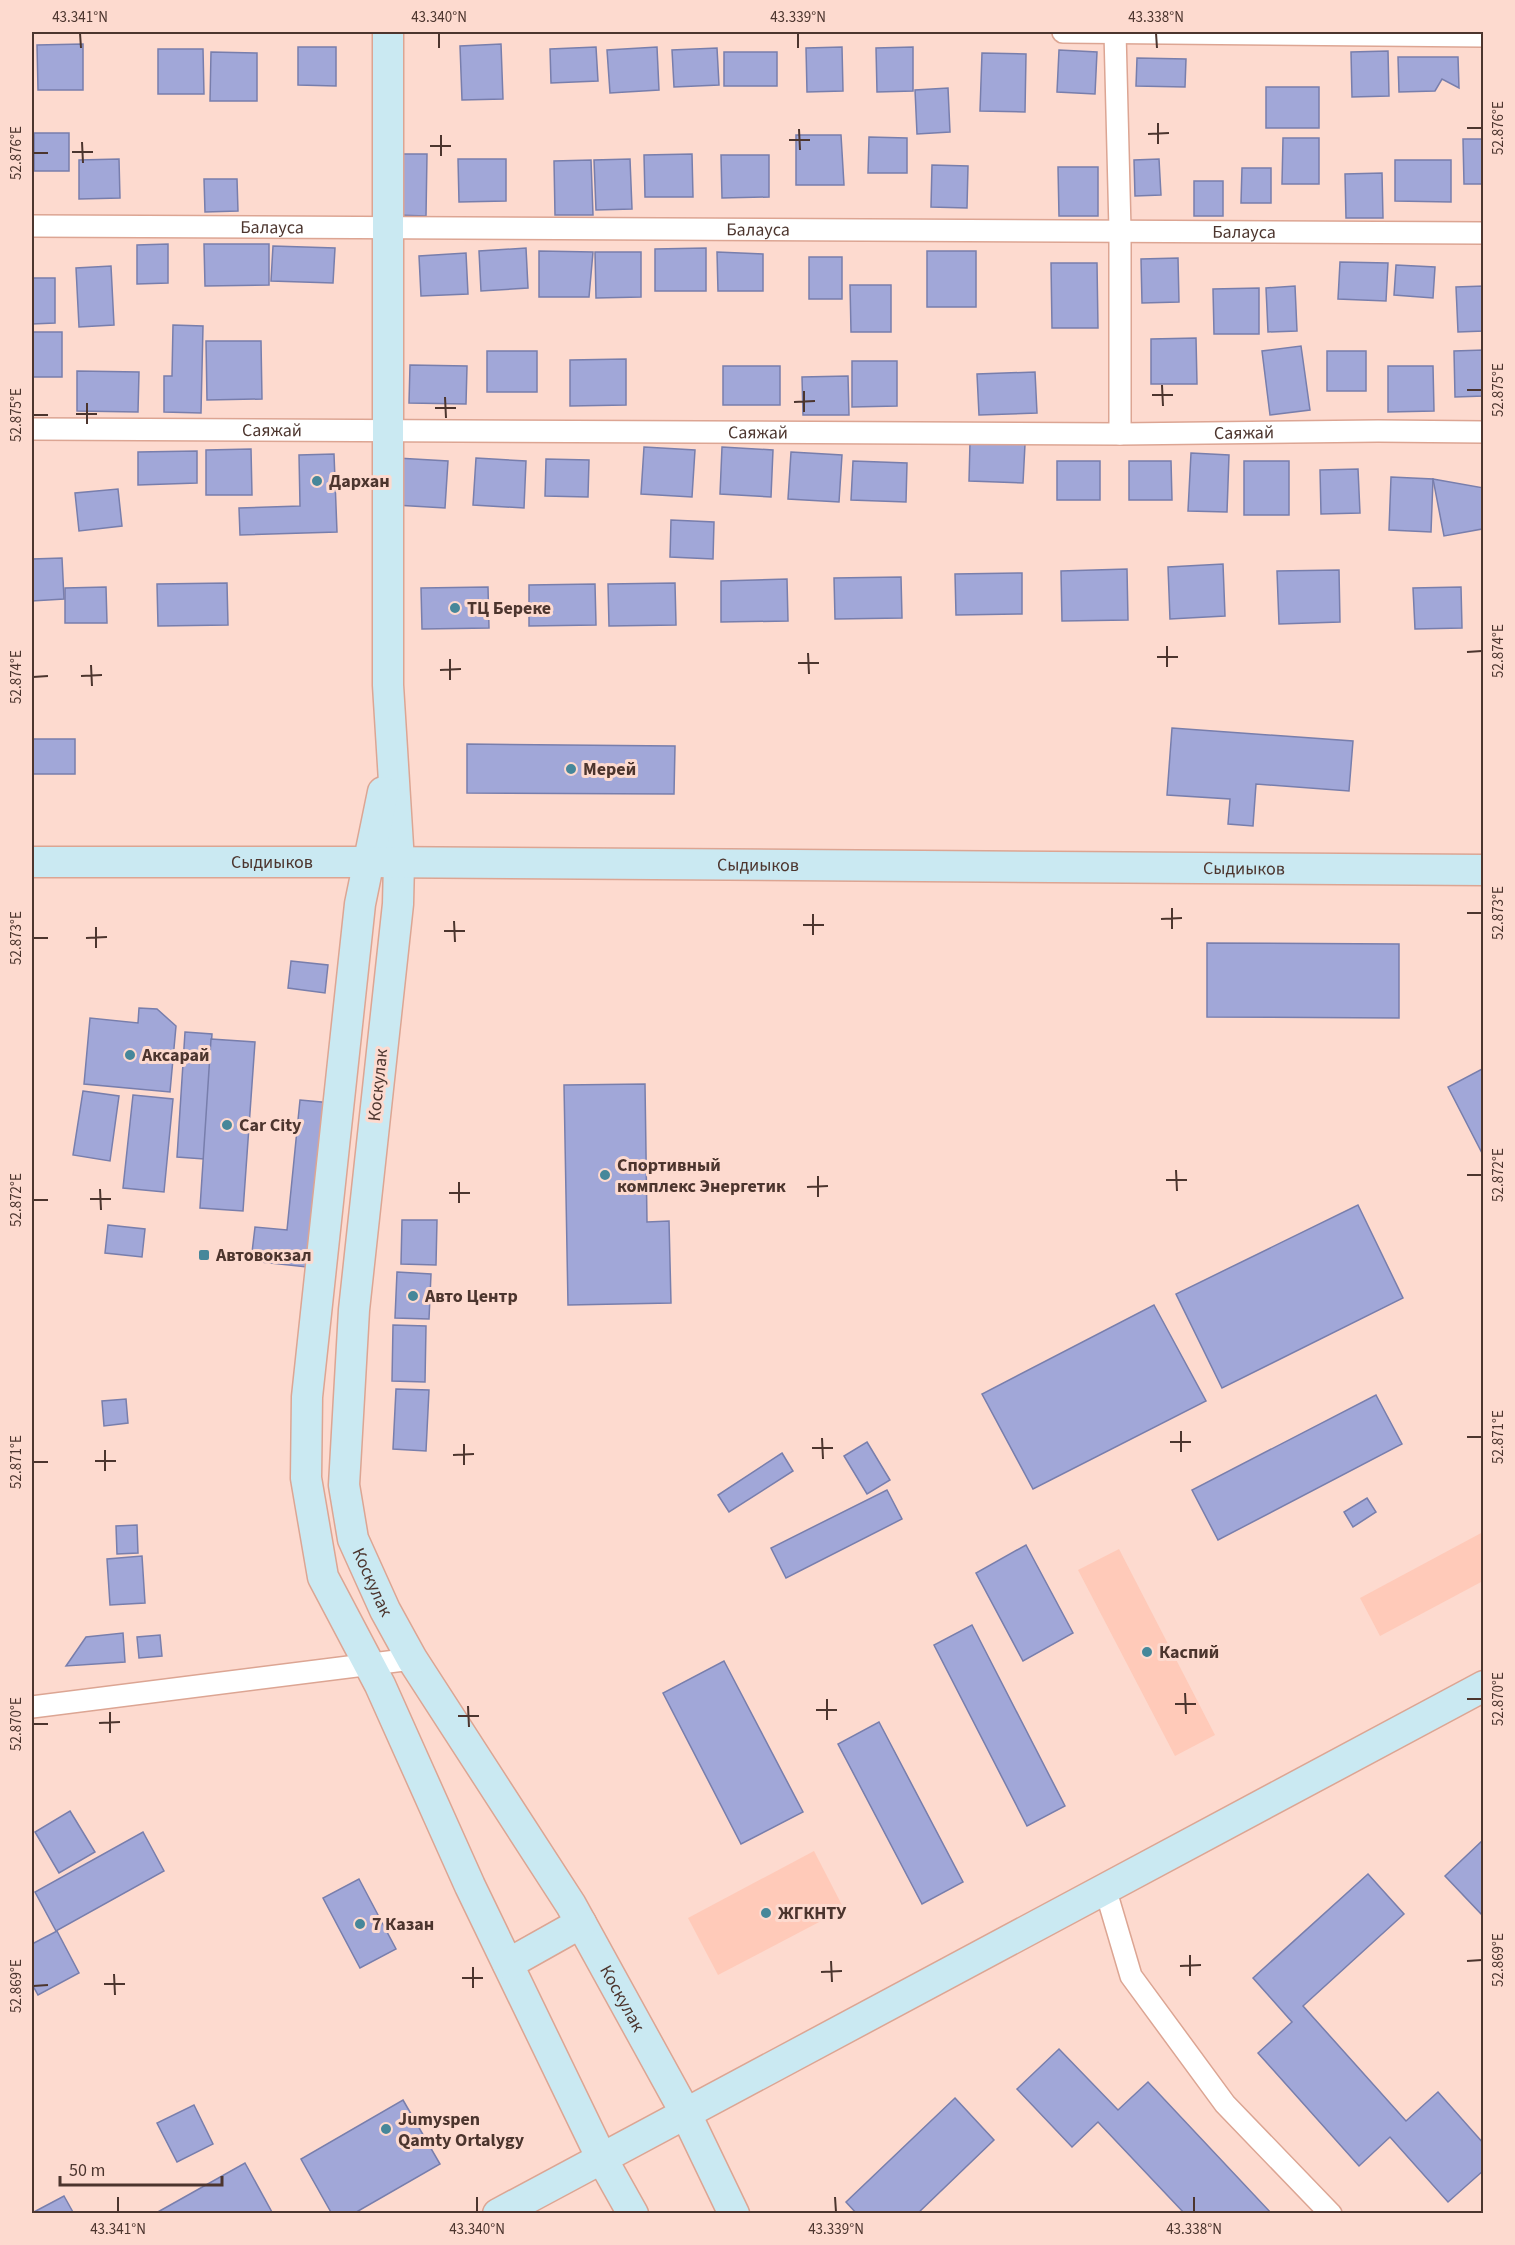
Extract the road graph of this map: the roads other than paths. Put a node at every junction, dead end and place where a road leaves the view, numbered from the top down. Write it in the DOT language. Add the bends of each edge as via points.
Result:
graph roads {
  1 [pos="388,32"];
  2 [pos="1063,32"];
  3 [pos="1115,32"];
  4 [pos="1484,36"];
  5 [pos="32,226"];
  6 [pos="388,226"];
  7 [pos="1120,230"];
  8 [pos="1484,233"];
  9 [pos="32,429"];
  10 [pos="388,430"];
  11 [pos="1484,432"];
  12 [pos="1120,434"];
  13 [pos="389,712"];
  14 [pos="32,862"];
  15 [pos="368,862"];
  16 [pos="399,862"];
  17 [pos="1484,870"];
  18 [pos="412,1659"];
  19 [pos="370,1664"];
  20 [pos="1484,1686"];
  21 [pos="32,1707"];
  22 [pos="1105,1888"];
  23 [pos="581,1923"];
  24 [pos="508,1964"];
  25 [pos="685,2112"];
  26 [pos="601,2157"];
  27 [pos="498,2214"];
  28 [pos="633,2214"];
  29 [pos="734,2214"];
  30 [pos="1331,2214"];
  1 -- 6 [label="street"];
  2 -- 3 [label="street"];
  3 -- 4 [label="street"];
  3 -- 7 [label="street"];
  5 -- 6 [label="street, Балауса"];
  6 -- 7 [label="street, Балауса"];
  6 -- 10 [label="street"];
  7 -- 8 [label="street, Балауса"];
  7 -- 12 [label="street"];
  9 -- 10 [label="street, Саяжай"];
  10 -- 12 [label="street, Саяжай"];
  10 -- 13 [label="street"];
  11 -- 12 [label="street, Саяжай"];
  13 -- 15 [label="street, Коскулак" via="383,794"];
  13 -- 16 [label="street, Коскулак"];
  14 -- 15 [label="street, Сыдиыков"];
  15 -- 16 [label="street, Сыдиыков"];
  15 -- 19 [label="street, Коскулак" via="360,904 308,1396 306,1478 323,1577"];
  16 -- 17 [label="street, Сыдиыков"];
  16 -- 18 [label="street, Коскулак" via="398,904 354,1310 344,1485 353,1539"];
  18 -- 19 [label="street"];
  18 -- 23 [label="street, Коскулак"];
  19 -- 21 [label="street"];
  19 -- 24 [label="street, Коскулак"];
  20 -- 22 [label="street"];
  22 -- 25 [label="street"];
  22 -- 30 [label="street" via="1131,1976 1225,2104"];
  23 -- 24 [label="street"];
  23 -- 25 [label="street, Коскулак"];
  24 -- 26 [label="street, Коскулак"];
  25 -- 26 [label="street"];
  25 -- 29 [label="street, Коскулак"];
  26 -- 27 [label="street"];
  26 -- 28 [label="street, Коскулак"];
}
